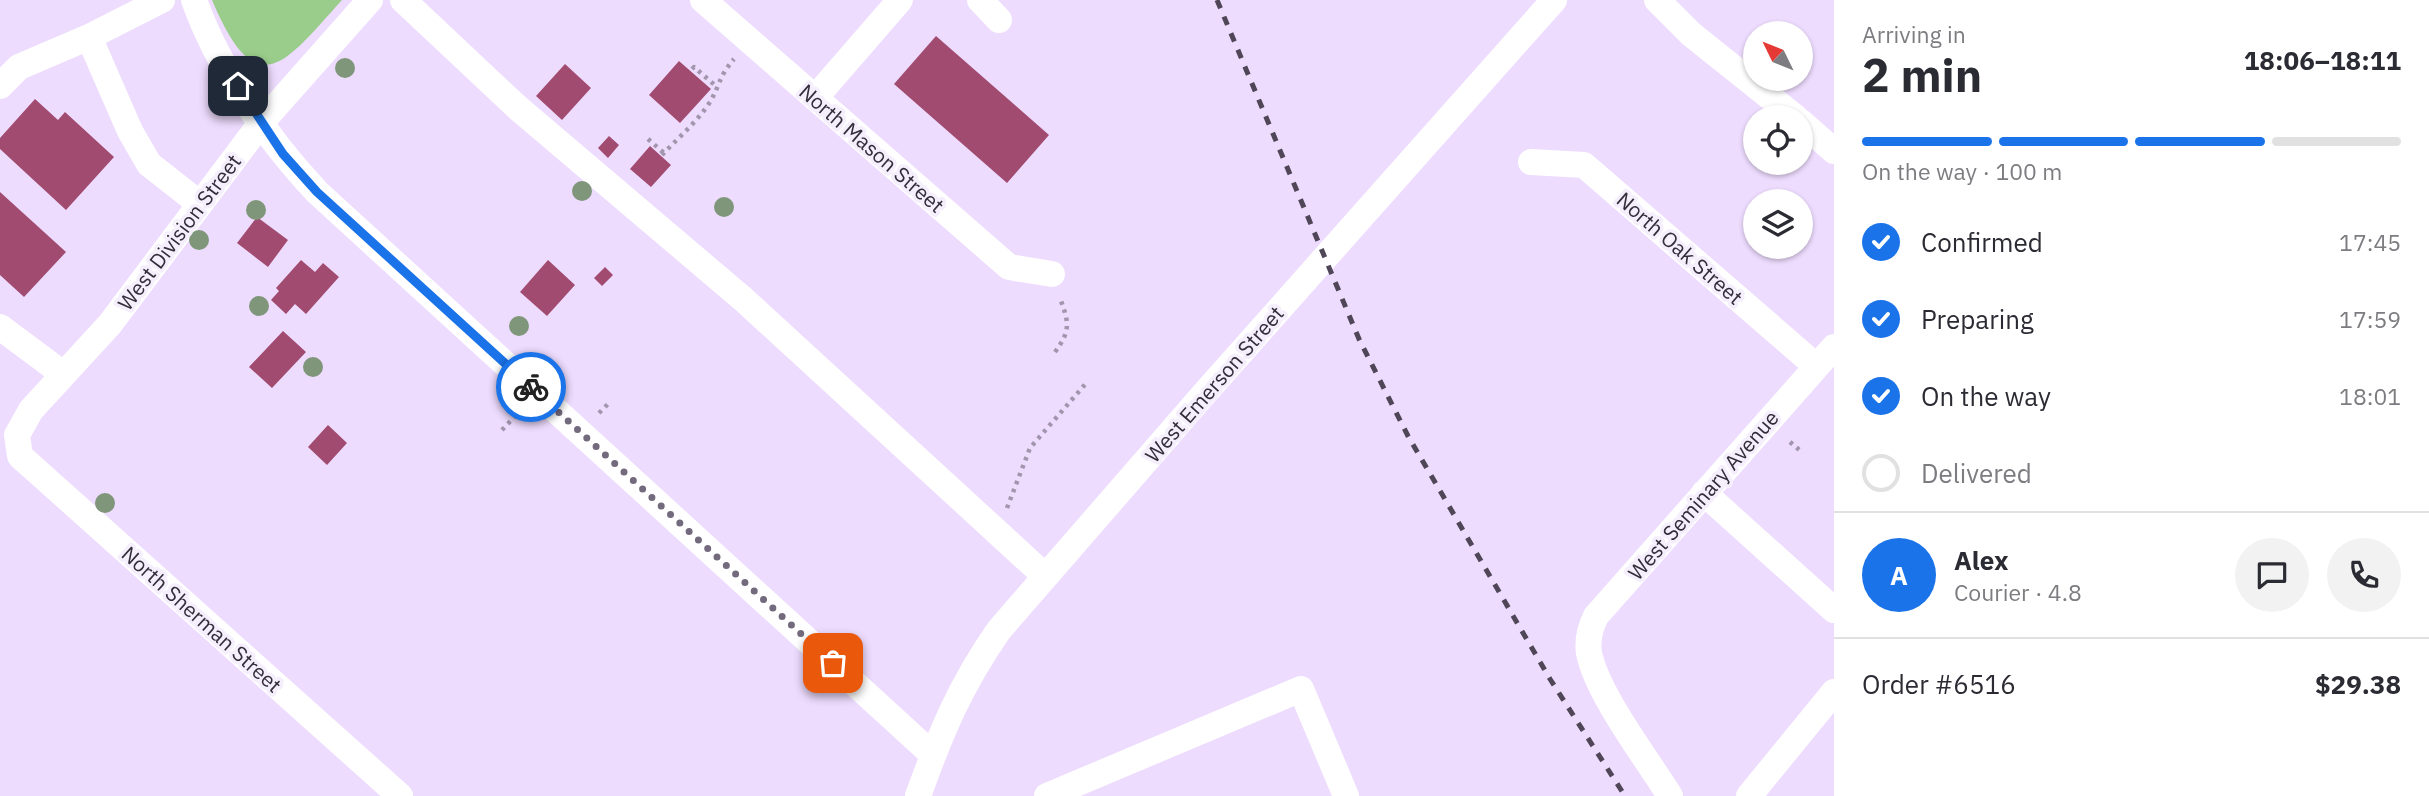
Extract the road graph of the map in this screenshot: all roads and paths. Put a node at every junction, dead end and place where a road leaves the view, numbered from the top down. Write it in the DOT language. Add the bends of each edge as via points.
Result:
graph roads {
  1 [pos="162,0"];
  2 [pos="194,0"];
  3 [pos="370,0"];
  4 [pos="404,0"];
  5 [pos="900,0"];
  6 [pos="980,0"];
  7 [pos="1554,0"];
  8 [pos="1657,0"];
  9 [pos="706,1"];
  10 [pos="999,20"];
  11 [pos="89,37"];
  12 [pos="739,53"];
  13 [pos="692,69"];
  14 [pos="0,86"];
  15 [pos="717,87"];
  16 [pos="815,98"];
  17 [pos="1780,105"];
  18 [pos="261,123"];
  19 [pos="1813,133"];
  20 [pos="648,139"];
  21 [pos="1834,151"];
  22 [pos="1531,162"];
  23 [pos="200,204"];
  24 [pos="1052,274"];
  25 [pos="0,327"];
  26 [pos="1834,347"];
  27 [pos="1055,352"];
  28 [pos="1816,366"];
  29 [pos="63,374"];
  30 [pos="1088,381"];
  31 [pos="608,403"];
  32 [pos="599,413"];
  33 [pos="18,435"];
  34 [pos="1790,442"];
  35 [pos="1803,453"];
  36 [pos="1704,493"];
  37 [pos="1006,511"];
  38 [pos="1045,576"];
  39 [pos="1834,610"];
  40 [pos="1834,692"];
  41 [pos="933,755"];
  42 [pos="400,796"];
  43 [pos="918,796"];
  44 [pos="1047,796"];
  45 [pos="1346,796"];
  46 [pos="1670,796"];
  47 [pos="1749,796"];
  1 -- 11 [label="street"];
  2 -- 18 [label="street" via="227,68"];
  3 -- 18 [label="street, West Division Street"];
  4 -- 38 [label="street" via="518,108 743,299"];
  5 -- 16 [label="street"];
  6 -- 10 [label="street"];
  7 -- 38 [label="street, West Emerson Street"];
  8 -- 17 [label="street" via="1691,34"];
  9 -- 16 [label="street, North Mason Street"];
  11 -- 14 [label="street" via="19,67"];
  11 -- 23 [label="street" via="149,164"];
  12 -- 15 [label="path" via="721,74"];
  13 -- 15 [label="path"];
  15 -- 20 [label="path" via="702,113 663,154"];
  16 -- 24 [label="street, North Mason Street" via="1009,267"];
  18 -- 23 [label="street, West Division Street"];
  18 -- 41 [label="street" via="295,169 363,237"];
  19 -- 21 [label="street"];
  22 -- 28 [label="street, North Oak Street" via="1584,165"];
  23 -- 29 [label="street, West Division Street" via="110,324"];
  24 -- 27 [label="path" via="1068,334"];
  25 -- 29 [label="street"];
  26 -- 28 [label="street, West Seminary Avenue"];
  28 -- 36 [label="street, West Seminary Avenue"];
  29 -- 33 [label="street, West Division Street" via="31,410"];
  30 -- 37 [label="path" via="1030,447"];
  31 -- 32 [label="path"];
  33 -- 42 [label="street, North Sherman Street" via="20,456"];
  34 -- 35 [label="path"];
  36 -- 39 [label="street"];
  36 -- 46 [label="street, West Seminary Avenue" via="1590,629 1589,651 1597,680"];
  38 -- 41 [label="street, West Emerson Street" via="972,668"];
  40 -- 47 [label="street"];
  41 -- 43 [label="street, West Emerson Street"];
  44 -- 45 [label="street" via="1301,689"];
}
